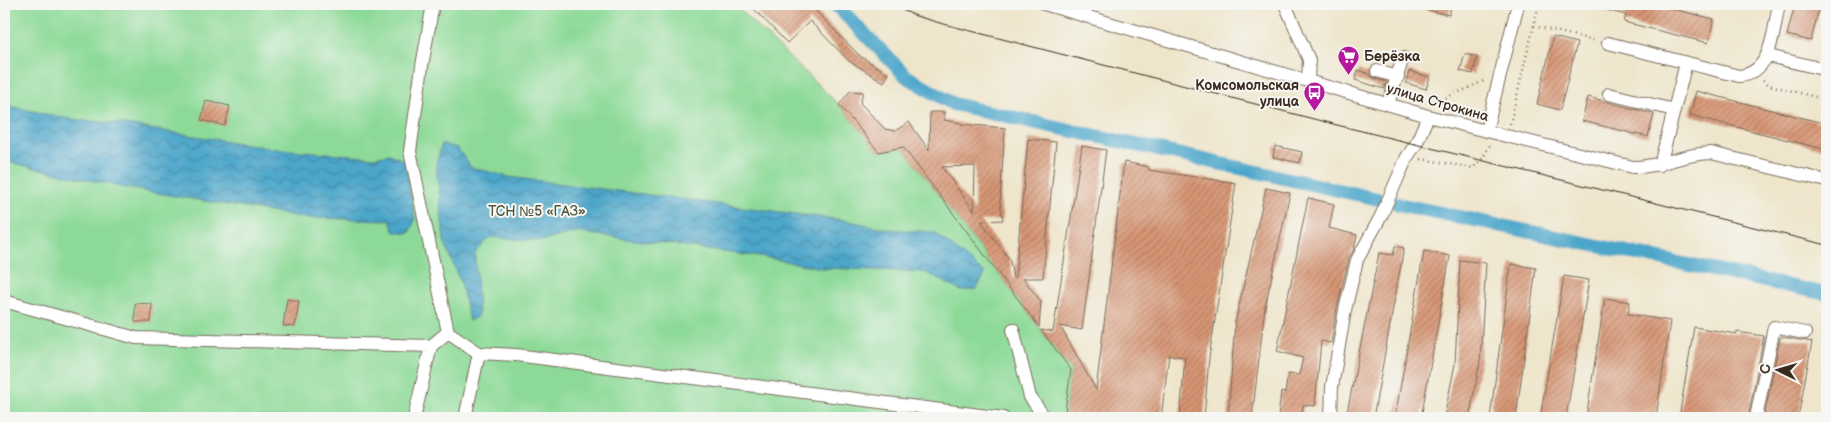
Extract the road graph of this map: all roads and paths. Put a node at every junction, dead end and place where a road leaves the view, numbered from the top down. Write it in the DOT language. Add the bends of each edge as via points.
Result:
graph roads {
  1 [pos="434,4"];
  2 [pos="1044,4"];
  3 [pos="1285,4"];
  4 [pos="1518,4"];
  5 [pos="1539,4"];
  6 [pos="1779,4"];
  7 [pos="1534,26"];
  8 [pos="1608,43"];
  9 [pos="1768,56"];
  10 [pos="1403,58"];
  11 [pos="1686,64"];
  12 [pos="1827,70"];
  13 [pos="1377,71"];
  14 [pos="1488,72"];
  15 [pos="1753,73"];
  16 [pos="1398,77"];
  17 [pos="1308,80"];
  18 [pos="1609,94"];
  19 [pos="1827,100"];
  20 [pos="1388,104"];
  21 [pos="1674,110"];
  22 [pos="1428,116"];
  23 [pos="1486,131"];
  24 [pos="1507,136"];
  25 [pos="1407,157"];
  26 [pos="1660,164"];
  27 [pos="1827,182"];
  28 [pos="4,301"];
  29 [pos="1013,328"];
  30 [pos="448,332"];
  31 [pos="1805,333"];
  32 [pos="430,346"];
  33 [pos="479,353"];
  34 [pos="414,418"];
  35 [pos="465,418"];
  36 [pos="1003,418"];
  37 [pos="1044,418"];
  38 [pos="1331,418"];
  39 [pos="1756,418"];
  1 -- 30 [label="street" via="410,150"];
  2 -- 17 [label="street, улица Строкина"];
  3 -- 17 [label="street" via="1309,60"];
  4 -- 23 [label="street"];
  5 -- 7 [label="path"];
  6 -- 9 [label="street"];
  7 -- 8 [label="path"];
  7 -- 24 [label="path"];
  8 -- 11 [label="street"];
  9 -- 12 [label="street"];
  9 -- 15 [label="street"];
  10 -- 16 [label="street"];
  11 -- 15 [label="street" via="1739,76"];
  11 -- 21 [label="street"];
  13 -- 16 [label="street"];
  14 -- 22 [label="path" via="1485,81 1428,106"];
  15 -- 19 [label="path" via="1770,85"];
  16 -- 20 [label="street"];
  17 -- 20 [label="street, улица Строкина"];
  18 -- 21 [label="street"];
  20 -- 22 [label="street, улица Строкина"];
  21 -- 26 [label="street"];
  22 -- 23 [label="street, улица Строкина"];
  22 -- 25 [label="street"];
  23 -- 24 [label="street, улица Строкина"];
  24 -- 25 [label="path" via="1493,141 1473,168"];
  24 -- 26 [label="street, улица Строкина" via="1633,167"];
  25 -- 38 [label="street" via="1357,260 1332,387"];
  26 -- 27 [label="street, улица Строкина" via="1698,153 1711,153"];
  28 -- 32 [label="street" via="136,338"];
  29 -- 37 [label="street" via="1030,397"];
  30 -- 32 [label="street"];
  30 -- 33 [label="street"];
  31 -- 39 [label="street" via="1774,327"];
  32 -- 34 [label="street"];
  33 -- 35 [label="street"];
  33 -- 36 [label="street" via="516,355"];
}
